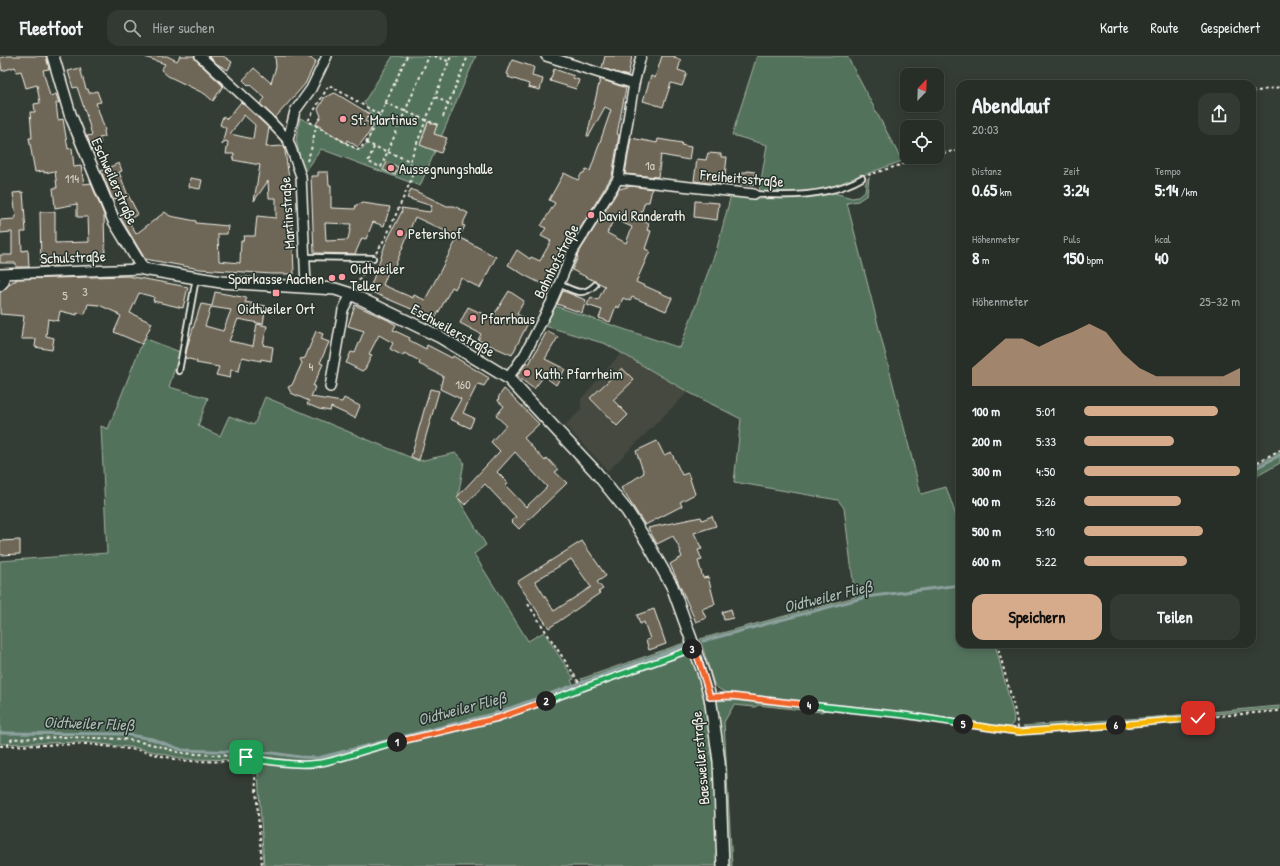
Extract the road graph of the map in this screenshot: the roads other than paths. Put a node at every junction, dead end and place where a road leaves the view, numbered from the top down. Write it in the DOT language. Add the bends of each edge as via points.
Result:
graph roads {
  1 [pos="53,56"];
  2 [pos="200,56"];
  3 [pos="327,56"];
  4 [pos="546,56"];
  5 [pos="641,56"];
  6 [pos="634,84"];
  7 [pos="288,140"];
  8 [pos="862,178"];
  9 [pos="618,179"];
  10 [pos="754,194"];
  11 [pos="305,257"];
  12 [pos="373,258"];
  13 [pos="143,269"];
  14 [pos="2,274"];
  15 [pos="196,278"];
  16 [pos="559,284"];
  17 [pos="595,285"];
  18 [pos="0,286"];
  19 [pos="306,286"];
  20 [pos="351,294"];
  21 [pos="179,371"];
  22 [pos="508,378"];
  23 [pos="330,387"];
  24 [pos="695,648"];
  25 [pos="723,866"];
  1 -- 13 [label="street, Eschweilerstraße" via="70,114 114,221"];
  2 -- 7 [label="street, Martinstraße"];
  3 -- 7 [label="street" via="311,89 295,111"];
  4 -- 6 [label="street"];
  5 -- 6 [label="street, Bahnhofstraße"];
  6 -- 9 [label="street, Bahnhofstraße"];
  7 -- 11 [label="street, Martinstraße" via="301,176"];
  8 -- 10 [label="lane, Freiheitsstraße" via="849,185 807,194"];
  9 -- 10 [label="street, Freiheitsstraße"];
  9 -- 16 [label="street, Bahnhofstraße" via="574,251"];
  11 -- 12 [label="lane"];
  11 -- 19 [label="street, Martinstraße"];
  13 -- 14 [label="street, Schulstraße"];
  13 -- 15 [label="street, Eschweilerstraße"];
  14 -- 18 [label="street, Schulstraße" via="4,282"];
  15 -- 19 [label="street, Eschweilerstraße" via="221,282"];
  15 -- 21 [label="lane"];
  16 -- 17 [label="lane" via="580,292 587,291"];
  16 -- 22 [label="street, Bahnhofstraße" via="525,354"];
  19 -- 20 [label="street, Eschweilerstraße" via="335,289"];
  20 -- 22 [label="street, Eschweilerstraße" via="440,337"];
  20 -- 23 [label="street" via="343,310"];
  22 -- 24 [label="street, Eschweilerstraße" via="595,471 627,511 672,586"];
  24 -- 25 [label="street, Baesweilerstraße" via="710,697 719,761"];
}
